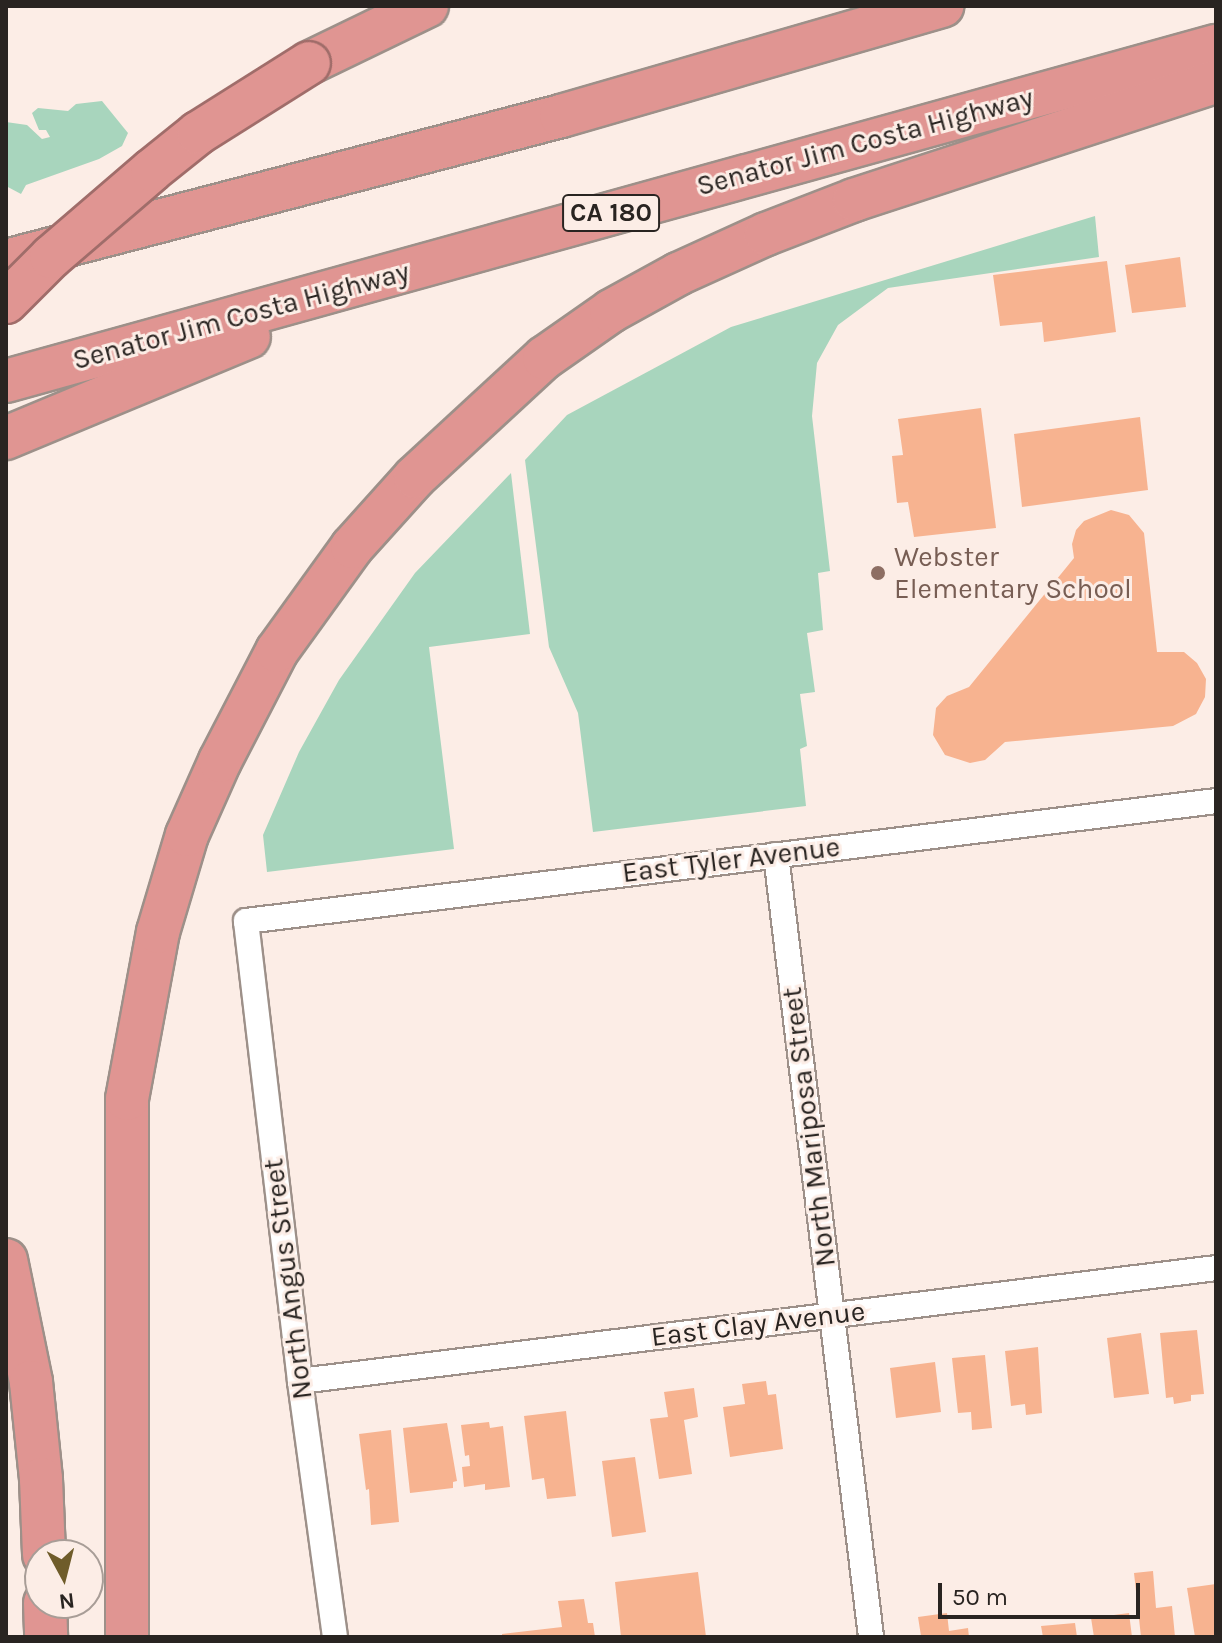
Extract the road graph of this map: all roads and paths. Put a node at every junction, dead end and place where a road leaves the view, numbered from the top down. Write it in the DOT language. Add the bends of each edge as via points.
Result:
graph roads {
  1 [pos="427,6"];
  2 [pos="942,6"];
  3 [pos="1216,46"];
  4 [pos="1216,82"];
  5 [pos="6,261"];
  6 [pos="414,268"];
  7 [pos="6,302"];
  8 [pos="6,381"];
  9 [pos="6,438"];
  10 [pos="1216,801"];
  11 [pos="776,855"];
  12 [pos="246,921"];
  13 [pos="6,1260"];
  14 [pos="1216,1268"];
  15 [pos="832,1315"];
  16 [pos="300,1381"];
  17 [pos="44,1539"];
  18 [pos="127,1637"];
  19 [pos="335,1637"];
  20 [pos="871,1637"];
  1 -- 7 [label="highway, bridge" via="309,63 198,133 51,257"];
  2 -- 5 [label="highway" via="561,116"];
  3 -- 6 [label="highway, Senator Jim Costa Highway / CA 180"];
  4 -- 18 [label="highway" via="854,200 741,245 611,311 544,358 415,477 352,547 277,651 187,835 158,932 127,1099"];
  6 -- 8 [label="highway, Senator Jim Costa Highway / CA 180"];
  6 -- 9 [label="highway"];
  10 -- 11 [label="street, East Tyler Avenue"];
  11 -- 12 [label="street, East Tyler Avenue"];
  11 -- 15 [label="street, North Mariposa Street"];
  12 -- 16 [label="street, North Angus Street"];
  13 -- 17 [label="highway" via="31,1382"];
  14 -- 15 [label="street, East Clay Avenue"];
  15 -- 16 [label="street, East Clay Avenue"];
  15 -- 20 [label="street, North Mariposa Street"];
  16 -- 19 [label="street, North Angus Street"];
}
